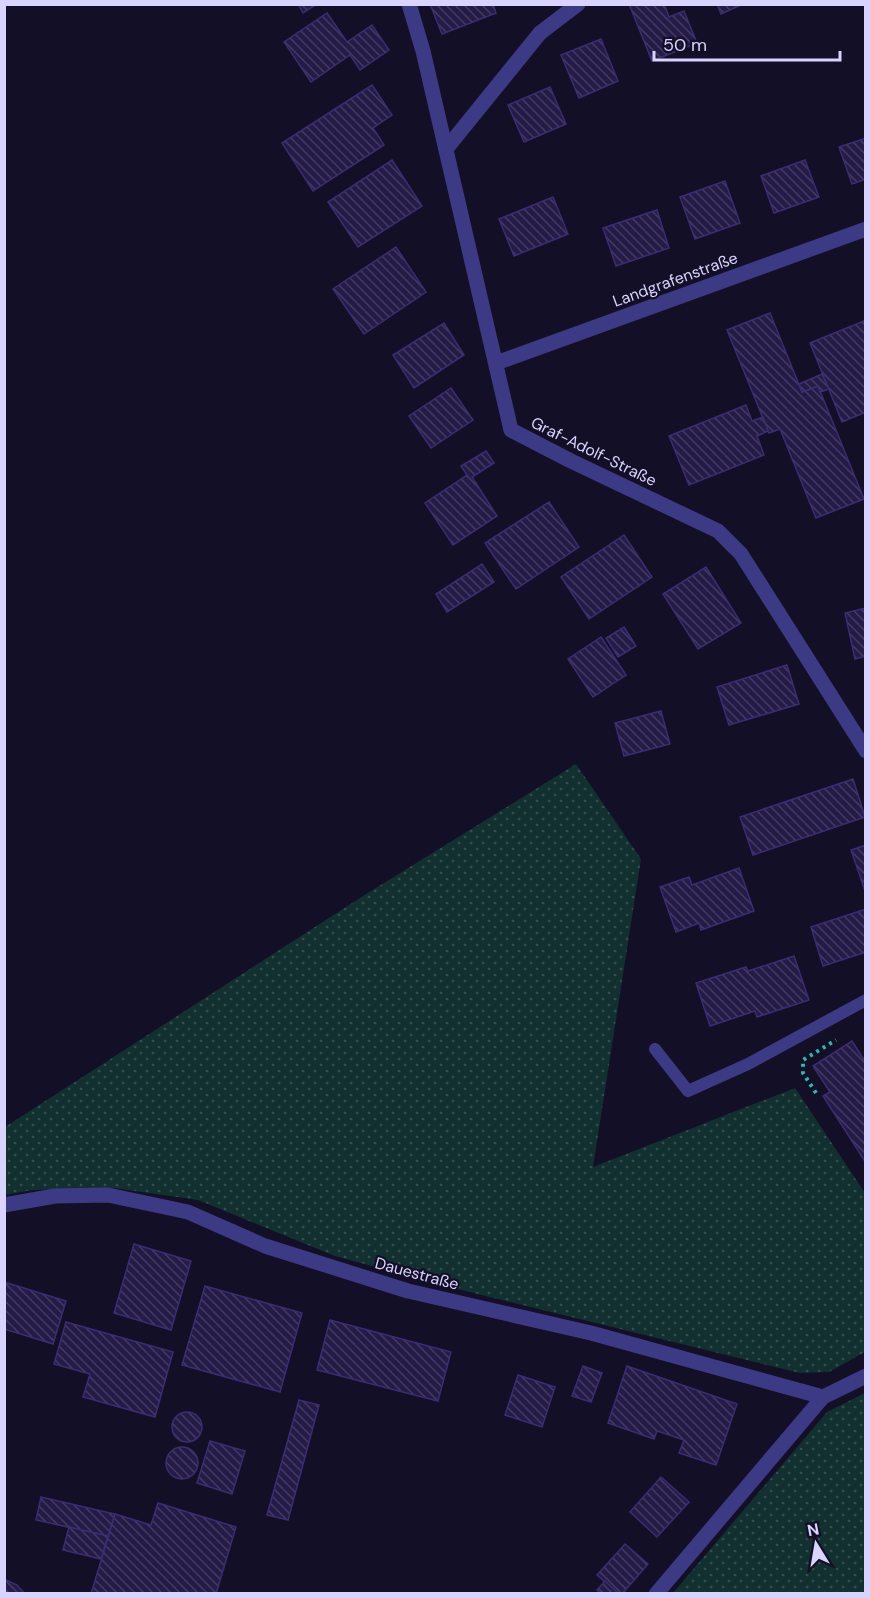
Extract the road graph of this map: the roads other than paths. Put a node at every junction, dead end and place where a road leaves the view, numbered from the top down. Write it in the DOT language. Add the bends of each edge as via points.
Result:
graph roads {
  1 [pos="409,4"];
  2 [pos="578,4"];
  3 [pos="446,149"];
  4 [pos="866,230"];
  5 [pos="496,363"];
  6 [pos="866,751"];
  7 [pos="866,1000"];
  8 [pos="655,1049"];
  9 [pos="4,1205"];
  10 [pos="866,1376"];
  11 [pos="823,1397"];
  12 [pos="656,1593"];
  1 -- 3 [label="street, Graf-Adolf-Straße"];
  2 -- 3 [label="street" via="540,33"];
  3 -- 5 [label="street, Graf-Adolf-Straße"];
  4 -- 5 [label="street, Landgrafenstraße"];
  5 -- 6 [label="street, Graf-Adolf-Straße" via="511,430 718,531 741,554"];
  7 -- 8 [label="lane" via="748,1064 688,1091"];
  9 -- 11 [label="street, Dauestraße" via="55,1197 108,1195 188,1212 265,1246 408,1291 591,1333"];
  10 -- 11 [label="street"];
  11 -- 12 [label="street"];
}
